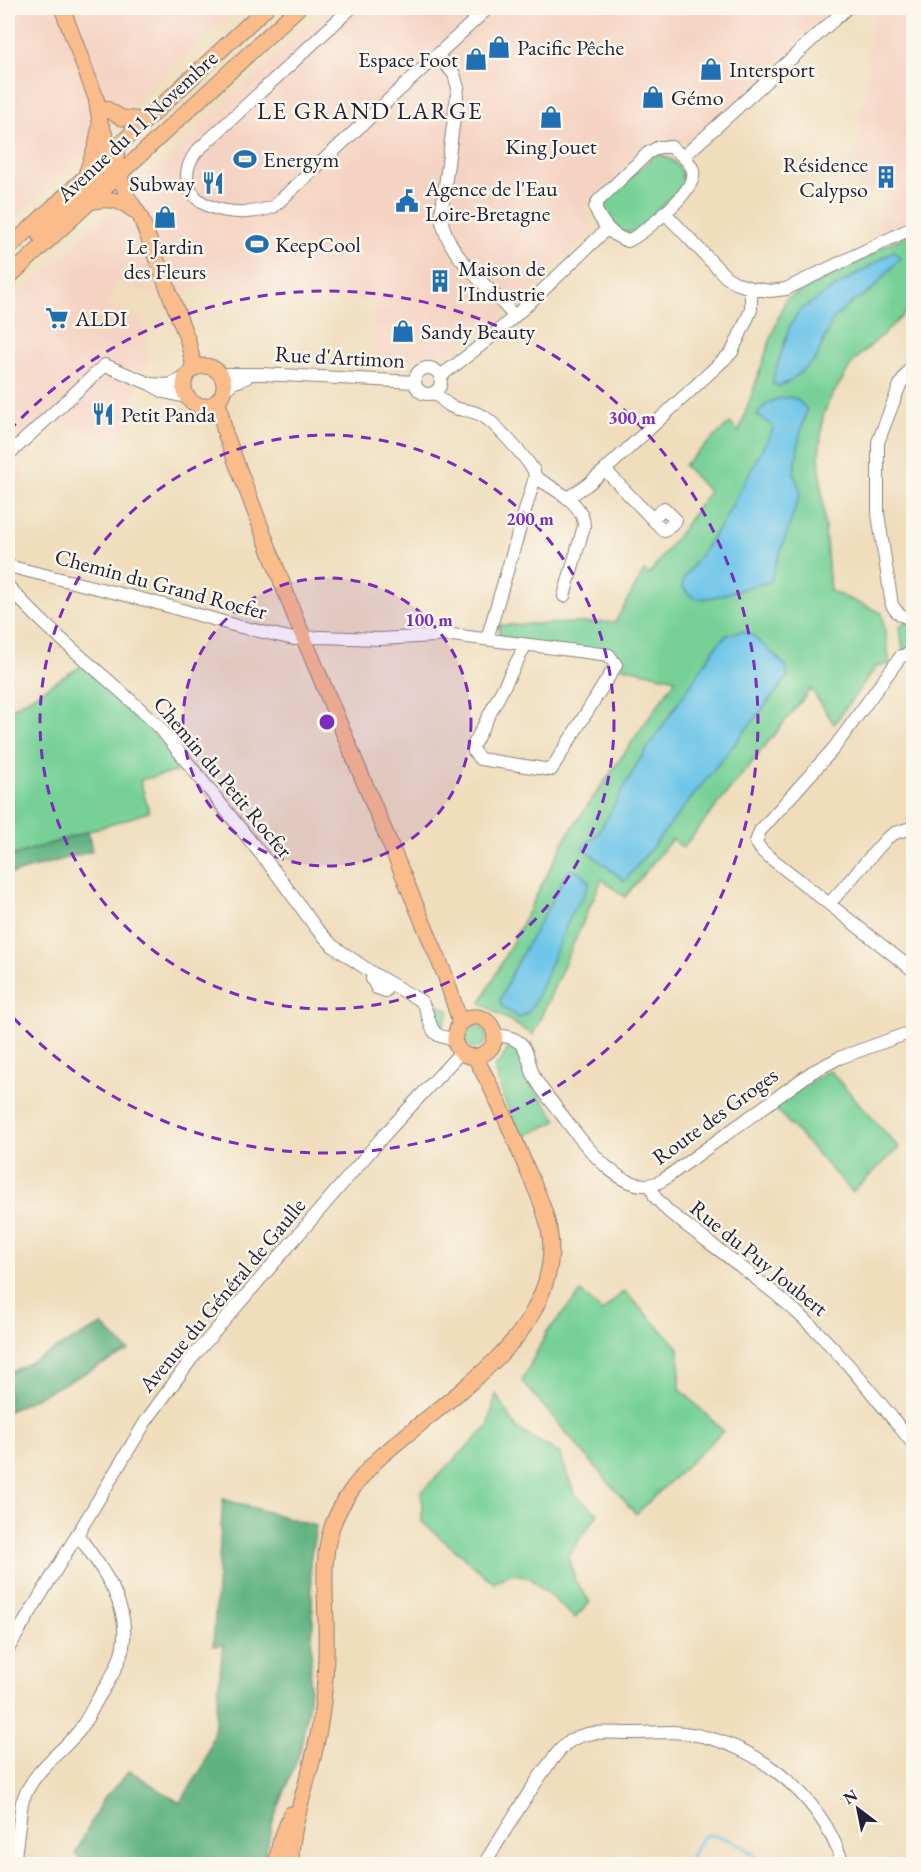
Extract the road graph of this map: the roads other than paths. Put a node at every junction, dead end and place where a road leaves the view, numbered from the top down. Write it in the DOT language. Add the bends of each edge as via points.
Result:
graph roads {
  1 [pos="62,8"];
  2 [pos="266,8"];
  3 [pos="298,8"];
  4 [pos="303,8"];
  5 [pos="351,8"];
  6 [pos="488,8"];
  7 [pos="847,8"];
  8 [pos="283,21"];
  9 [pos="232,39"];
  10 [pos="437,55"];
  11 [pos="100,109"];
  12 [pos="145,120"];
  13 [pos="683,156"];
  14 [pos="119,159"];
  15 [pos="86,176"];
  16 [pos="89,202"];
  17 [pos="664,212"];
  18 [pos="140,216"];
  19 [pos="914,226"];
  20 [pos="608,228"];
  21 [pos="8,249"];
  22 [pos="13,274"];
  23 [pos="751,288"];
  24 [pos="514,316"];
  25 [pos="188,341"];
  26 [pos="914,362"];
  27 [pos="214,371"];
  28 [pos="188,374"];
  29 [pos="262,374"];
  30 [pos="440,375"];
  31 [pos="415,382"];
  32 [pos="150,384"];
  33 [pos="435,392"];
  34 [pos="221,395"];
  35 [pos="186,397"];
  36 [pos="204,406"];
  37 [pos="225,433"];
  38 [pos="8,455"];
  39 [pos="605,470"];
  40 [pos="535,477"];
  41 [pos="567,498"];
  42 [pos="652,519"];
  43 [pos="8,566"];
  44 [pos="8,586"];
  45 [pos="564,596"];
  46 [pos="914,618"];
  47 [pos="304,639"];
  48 [pos="487,639"];
  49 [pos="525,646"];
  50 [pos="914,654"];
  51 [pos="914,827"];
  52 [pos="829,904"];
  53 [pos="914,970"];
  54 [pos="445,975"];
  55 [pos="475,1017"];
  56 [pos="914,1030"];
  57 [pos="495,1035"];
  58 [pos="468,1044"];
  59 [pos="651,1185"];
  60 [pos="914,1445"];
  61 [pos="77,1534"];
  62 [pos="8,1649"];
  63 [pos="308,1776"];
  64 [pos="15,1864"];
  65 [pos="276,1864"];
  66 [pos="291,1864"];
  67 [pos="484,1864"];
  68 [pos="843,1864"];
  1 -- 11 [label="main road"];
  2 -- 9 [label="main road, Avenue du 11 Novembre"];
  3 -- 8 [label="main road, Avenue du 11 Novembre"];
  4 -- 8 [label="street"];
  5 -- 10 [label="street" via="196,152 187,168 188,182 203,204 254,212 273,207"];
  6 -- 10 [label="street"];
  7 -- 13 [label="street"];
  8 -- 14 [label="main road, Avenue du 11 Novembre"];
  9 -- 12 [label="main road, Avenue du 11 Novembre"];
  9 -- 14 [label="main road" via="192,89"];
  10 -- 24 [label="street" via="454,74 458,88 441,216 443,230 458,255"];
  11 -- 12 [label="main road" via="122,118"];
  11 -- 14 [label="main road"];
  11 -- 15 [label="main road" via="96,146"];
  12 -- 14 [label="main road, Avenue du 11 Novembre"];
  13 -- 17 [label="street" via="693,170 693,182"];
  13 -- 20 [label="street" via="671,147 659,147 648,153 598,201 595,208"];
  14 -- 15 [label="main road, Avenue du 11 Novembre"];
  14 -- 16 [label="main road, Avenue du 11 Novembre"];
  14 -- 18 [label="main road" via="137,193"];
  14 -- 22 [label="main road" via="46,228"];
  15 -- 21 [label="main road, Avenue du 11 Novembre"];
  16 -- 18 [label="main road" via="120,201"];
  16 -- 22 [label="main road, Avenue du 11 Novembre"];
  17 -- 20 [label="street" via="628,241 616,238"];
  17 -- 23 [label="street" via="726,277"];
  18 -- 25 [label="main road"];
  19 -- 23 [label="street" via="794,286 770,291"];
  20 -- 24 [label="street"];
  23 -- 39 [label="street" via="751,310 732,352"];
  24 -- 30 [label="street"];
  25 -- 27 [label="main road"];
  25 -- 28 [label="main road" via="193,363"];
  26 -- 46 [label="street" via="900,385 878,442 877,482 892,605 905,618"];
  27 -- 28 [label="main road"];
  27 -- 29 [label="street, Rue d'Artimon"];
  27 -- 34 [label="main road" via="224,381"];
  28 -- 32 [label="street" via="169,385"];
  28 -- 35 [label="main road" via="183,385"];
  29 -- 31 [label="street, Rue d'Artimon"];
  29 -- 34 [label="street, Rue d'Artimon" via="233,383"];
  30 -- 31 [label="street" via="434,369 425,369"];
  30 -- 33 [label="street" via="440,388"];
  31 -- 33 [label="street" via="420,392"];
  32 -- 35 [label="street"];
  32 -- 38 [label="street" via="105,364"];
  33 -- 40 [label="street" via="451,408 472,412 489,421 531,466"];
  34 -- 36 [label="main road" via="213,404"];
  34 -- 37 [label="main road"];
  35 -- 36 [label="main road"];
  36 -- 37 [label="main road"];
  37 -- 47 [label="main road"];
  39 -- 41 [label="street"];
  39 -- 42 [label="street"];
  40 -- 41 [label="street"];
  40 -- 48 [label="street"];
  41 -- 45 [label="street" via="582,514 584,526"];
  43 -- 47 [label="street, Chemin du Grand Rocfer" via="237,626"];
  44 -- 58 [label="street, Chemin du Petit Rocfer" via="160,729 333,946 388,983 422,1000 437,1036"];
  47 -- 48 [label="street, Chemin du Grand Rocfer" via="452,635"];
  47 -- 54 [label="main road"];
  48 -- 49 [label="street, Chemin du Grand Rocfer"];
  49 -- 49 [label="street, Chemin du Grand Rocfer" via="473,746 474,752 480,759 551,770 616,664 609,656"];
  50 -- 52 [label="street" via="901,656 834,748 757,836 762,851"];
  51 -- 52 [label="street" via="887,838"];
  52 -- 53 [label="street"];
  54 -- 55 [label="main road"];
  54 -- 58 [label="main road"];
  55 -- 57 [label="main road" via="486,1020"];
  55 -- 58 [label="main road" via="470,1017"];
  56 -- 59 [label="street, Route des Groges" via="812,1072"];
  57 -- 58 [label="main road" via="492,1047"];
  57 -- 59 [label="street, Route des Groges" via="511,1038 523,1046 536,1080 603,1163 627,1180"];
  58 -- 61 [label="street, Avenue du Général de Gaulle" via="386,1132 192,1358 146,1421"];
  58 -- 63 [label="main road" via="497,1097 545,1215 550,1249 547,1278 524,1325 502,1353 377,1460 339,1510 328,1545 323,1706"];
  59 -- 60 [label="street, Rue du Puy Joubert" via="655,1197 669,1212 792,1308 819,1334"];
  61 -- 62 [label="street, Avenue du Général de Gaulle"];
  61 -- 64 [label="street" via="117,1599 125,1636 110,1680 79,1730 32,1779 22,1802"];
  63 -- 65 [label="main road" via="283,1834"];
  63 -- 66 [label="main road" via="291,1845"];
  67 -- 68 [label="street" via="556,1754 568,1742 588,1733 674,1732 745,1751 792,1784 819,1814"];
}
